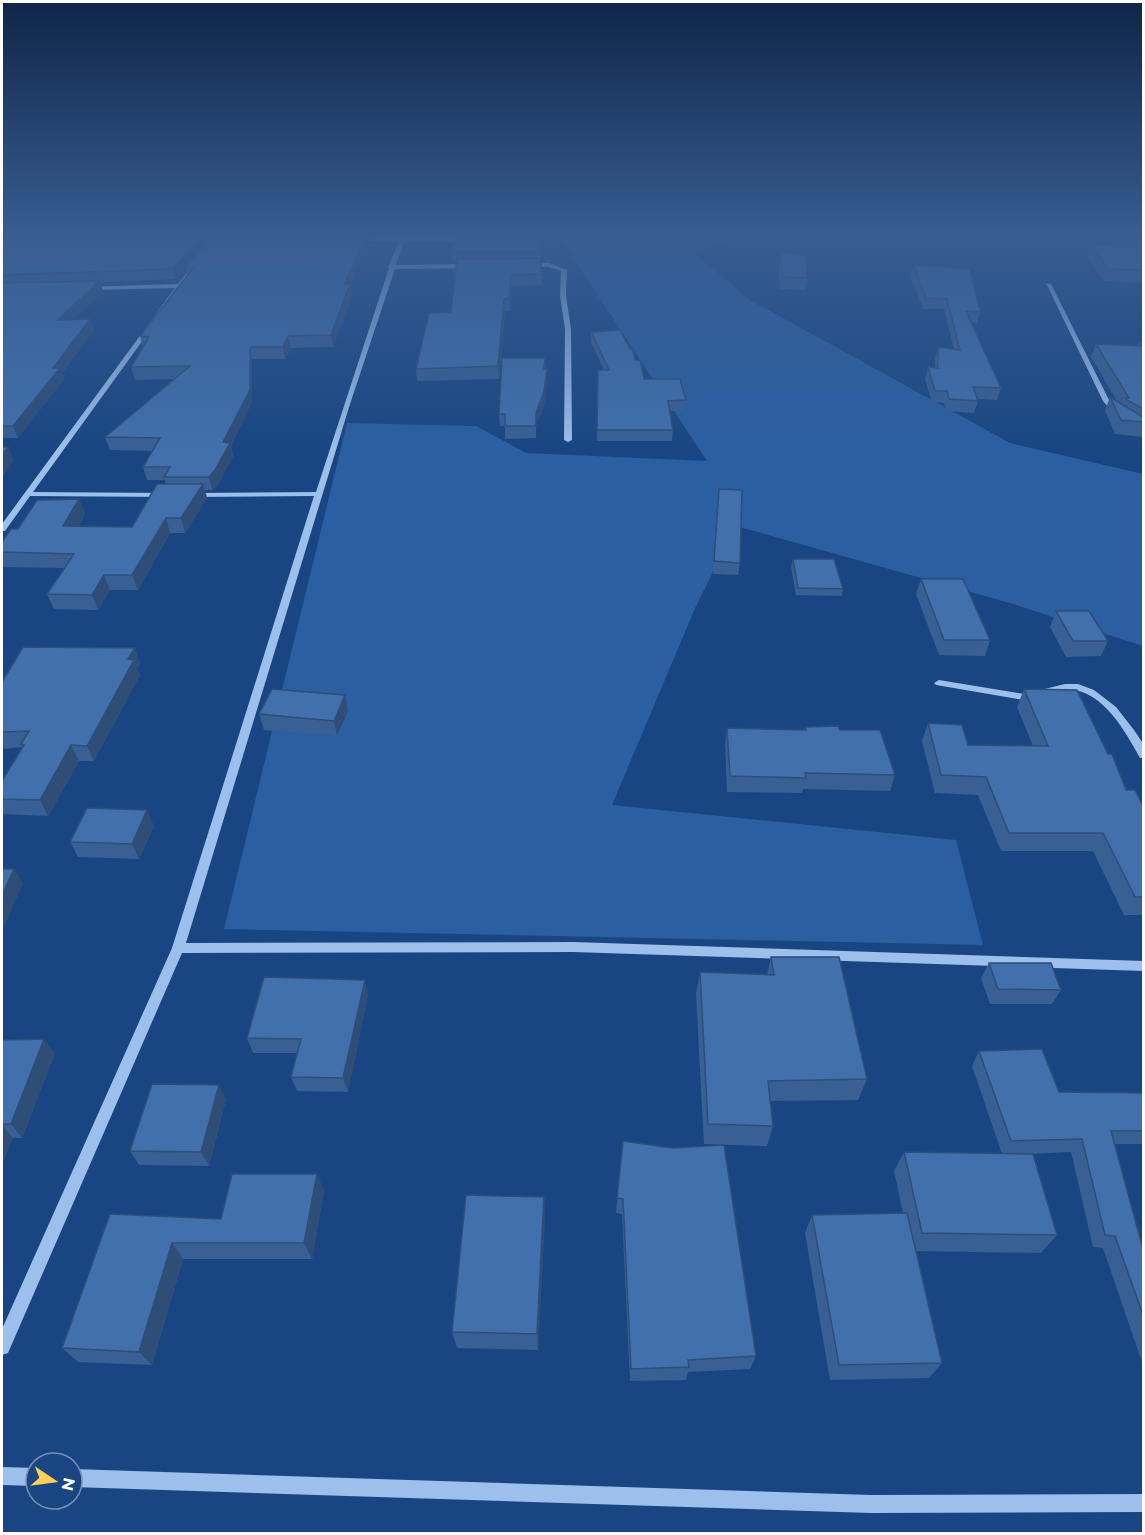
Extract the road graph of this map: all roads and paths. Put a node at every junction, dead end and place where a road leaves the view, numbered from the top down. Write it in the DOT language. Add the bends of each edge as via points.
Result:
graph roads {
  1 [pos="162,307"];
  2 [pos="378,307"];
  3 [pos="565,307"];
  4 [pos="1059,307"];
  5 [pos="1119,416"];
  6 [pos="568,440"];
  7 [pos="27,494"];
  8 [pos="319,494"];
  9 [pos="171,495"];
  10 [pos="183,495"];
  11 [pos="3,524"];
  12 [pos="939,683"];
  13 [pos="1143,755"];
  14 [pos="178,948"];
  15 [pos="1143,966"];
  16 [pos="2,1347"];
  17 [pos="2,1476"];
  18 [pos="24,1477"];
  19 [pos="84,1478"];
  20 [pos="1143,1503"];
  1 -- 7 [label="street"];
  2 -- 8 [label="street"];
  3 -- 6 [label="street"];
  4 -- 5 [label="street" via="1106,401"];
  7 -- 9 [label="street"];
  7 -- 11 [label="street"];
  8 -- 10 [label="street"];
  8 -- 14 [label="street"];
  12 -- 13 [label="street" via="1024,697 1066,687 1086,690 1128,727"];
  14 -- 15 [label="street" via="573,948"];
  14 -- 16 [label="street"];
  17 -- 18 [label="street"];
  19 -- 20 [label="street" via="871,1504"];
}
